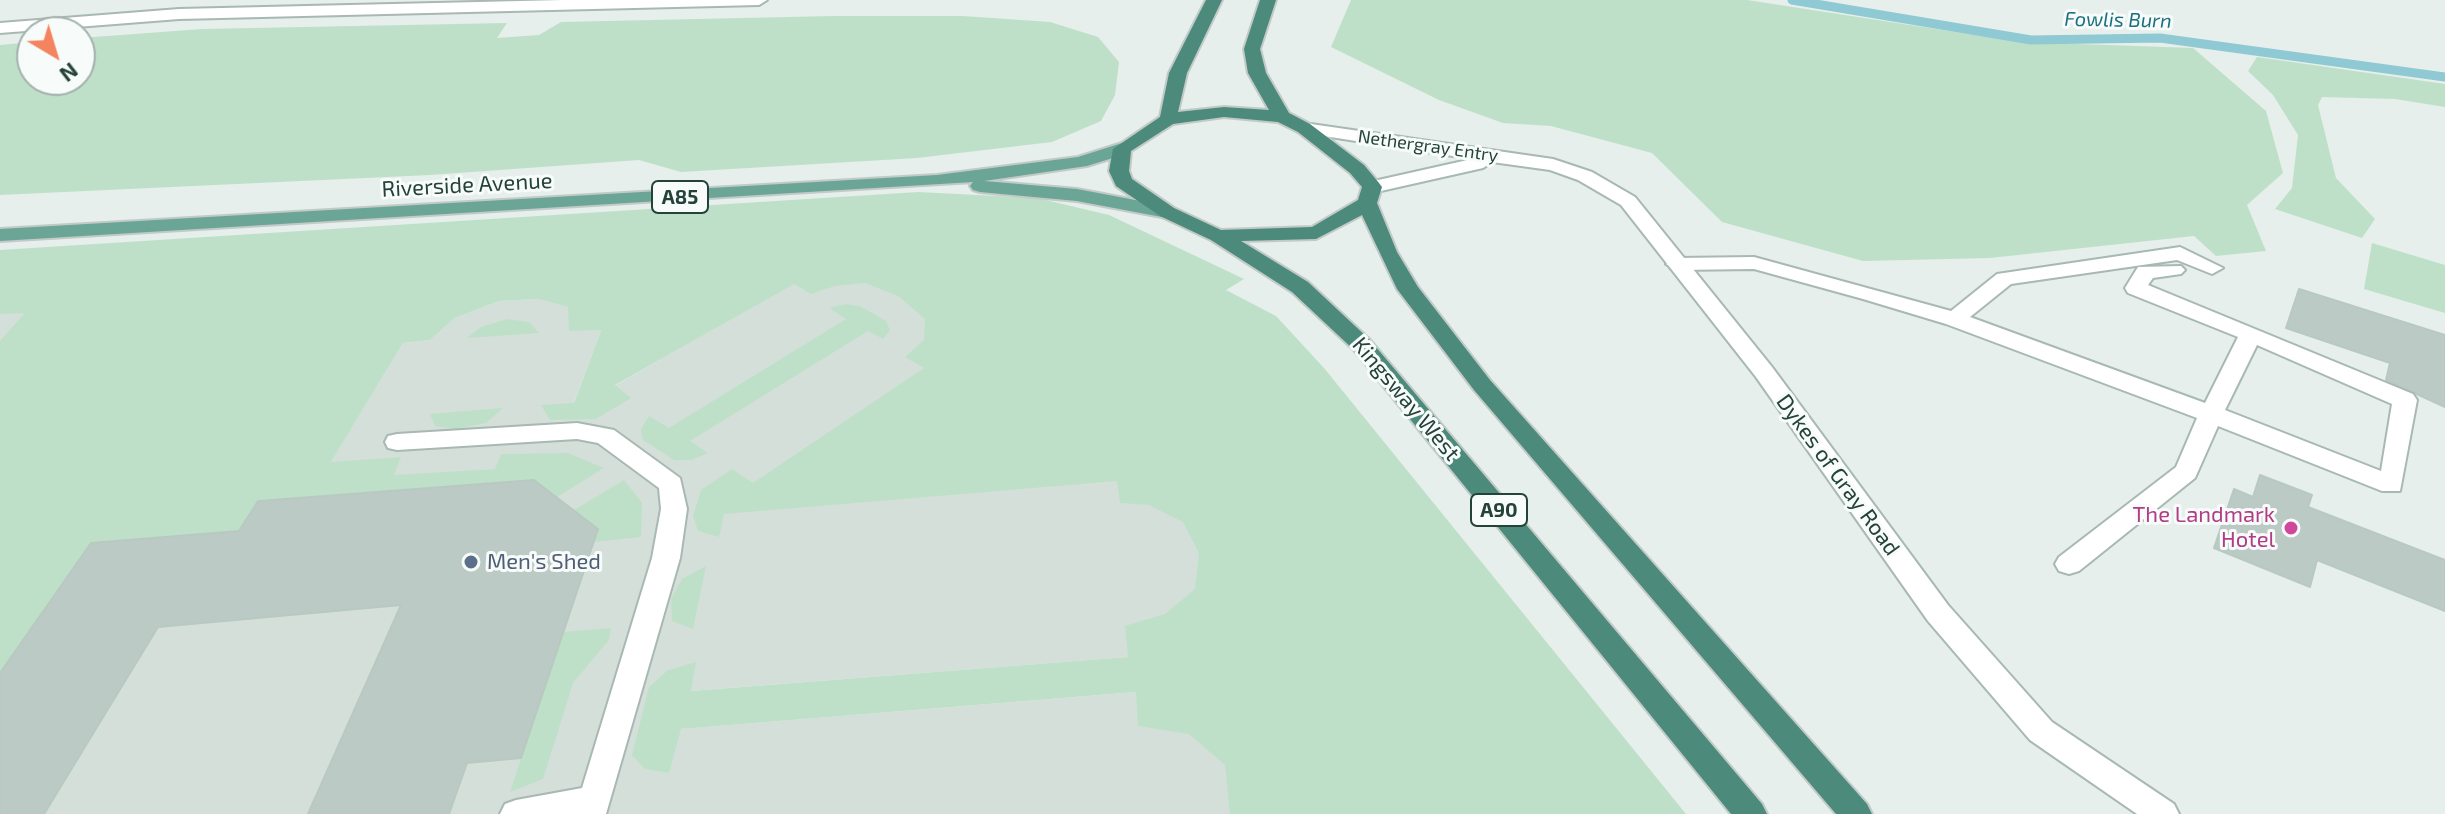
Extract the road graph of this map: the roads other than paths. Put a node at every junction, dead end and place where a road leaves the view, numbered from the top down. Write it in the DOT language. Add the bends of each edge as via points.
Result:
graph roads {
  1 [pos="759,0"];
  2 [pos="1214,0"];
  3 [pos="1268,0"];
  4 [pos="305,5"];
  5 [pos="0,28"];
  6 [pos="1282,117"];
  7 [pos="1168,119"];
  8 [pos="1304,128"];
  9 [pos="1122,149"];
  10 [pos="1509,157"];
  11 [pos="937,181"];
  12 [pos="1370,195"];
  13 [pos="1167,212"];
  14 [pos="0,235"];
  15 [pos="1218,236"];
  16 [pos="1677,264"];
  17 [pos="1954,319"];
  18 [pos="2251,334"];
  19 [pos="2211,414"];
  20 [pos="397,442"];
  21 [pos="2069,564"];
  22 [pos="592,807"];
  23 [pos="516,814"];
  24 [pos="1751,814"];
  25 [pos="1856,814"];
  26 [pos="2163,814"];
  1 -- 4 [label="street"];
  2 -- 7 [label="highway" via="1178,73"];
  3 -- 6 [label="highway" via="1252,49 1257,73"];
  4 -- 5 [label="street"];
  6 -- 7 [label="highway" via="1224,112"];
  6 -- 8 [label="highway"];
  7 -- 9 [label="highway"];
  8 -- 10 [label="street, Nethergray Entry"];
  8 -- 12 [label="highway" via="1357,169"];
  9 -- 11 [label="main road, Riverside Avenue / A85" via="1080,162"];
  9 -- 13 [label="highway, A90" via="1123,182"];
  10 -- 12 [label="street, Nethergray Entry" via="1439,169"];
  10 -- 16 [label="street, Dykes of Gray Road" via="1585,176 1628,201"];
  11 -- 13 [label="main road, Riverside Avenue / A85" via="1077,195"];
  11 -- 14 [label="main road, Riverside Avenue / A85"];
  12 -- 15 [label="highway, A90" via="1316,233"];
  12 -- 25 [label="highway" via="1387,252 1408,289 1482,385"];
  13 -- 15 [label="highway, A90"];
  15 -- 24 [label="highway, Kingsway West / A90" via="1300,287 1362,345"];
  16 -- 17 [label="street" via="1754,263"];
  16 -- 26 [label="street, Dykes of Gray Road" via="1764,372 1938,613 2041,731"];
  17 -- 18 [label="street" via="2005,279 2180,253 2212,268 2146,272 2136,288"];
  17 -- 19 [label="street"];
  18 -- 19 [label="street"];
  18 -- 19 [label="street" via="2405,400 2391,485"];
  19 -- 21 [label="street" via="2186,472"];
  20 -- 22 [label="street" via="577,431 605,436 671,484 674,509 666,558"];
  22 -- 23 [label="street"];
}
